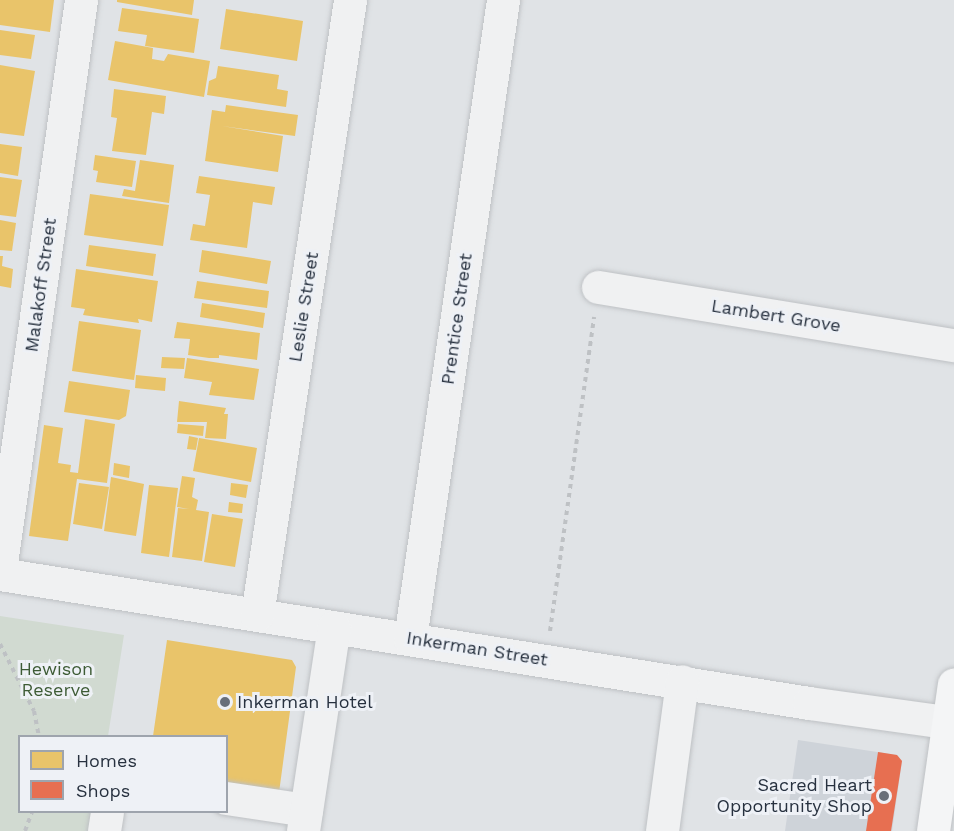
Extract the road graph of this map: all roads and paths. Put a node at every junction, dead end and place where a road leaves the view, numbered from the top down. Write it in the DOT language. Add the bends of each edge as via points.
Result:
graph roads {
  1 [pos="81,0"];
  2 [pos="350,0"];
  3 [pos="503,0"];
  4 [pos="598,287"];
  5 [pos="954,345"];
  6 [pos="0,572"];
  7 [pos="257,615"];
  8 [pos="334,627"];
  9 [pos="410,639"];
  10 [pos="0,644"];
  11 [pos="546,660"];
  12 [pos="682,681"];
  13 [pos="954,684"];
  14 [pos="951,722"];
  15 [pos="39,735"];
  16 [pos="228,799"];
  17 [pos="32,813"];
  18 [pos="107,813"];
  19 [pos="305,821"];
  20 [pos="25,831"];
  21 [pos="104,831"];
  22 [pos="662,831"];
  23 [pos="933,831"];
  1 -- 6 [label="street, Malakoff Street"];
  2 -- 7 [label="street, Leslie Street"];
  3 -- 9 [label="street, Prentice Street"];
  4 -- 5 [label="street, Lambert Grove"];
  4 -- 11 [label="path"];
  6 -- 7 [label="street, Inkerman Street"];
  7 -- 8 [label="street, Inkerman Street"];
  8 -- 9 [label="street, Inkerman Street"];
  8 -- 19 [label="street"];
  9 -- 11 [label="street, Inkerman Street"];
  10 -- 15 [label="path" via="30,703"];
  11 -- 12 [label="street, Inkerman Street"];
  12 -- 14 [label="street, Inkerman Street"];
  12 -- 22 [label="street"];
  13 -- 14 [label="main road"];
  14 -- 23 [label="main road"];
  16 -- 19 [label="street"];
  17 -- 20 [label="path"];
  18 -- 21 [label="street"];
}
